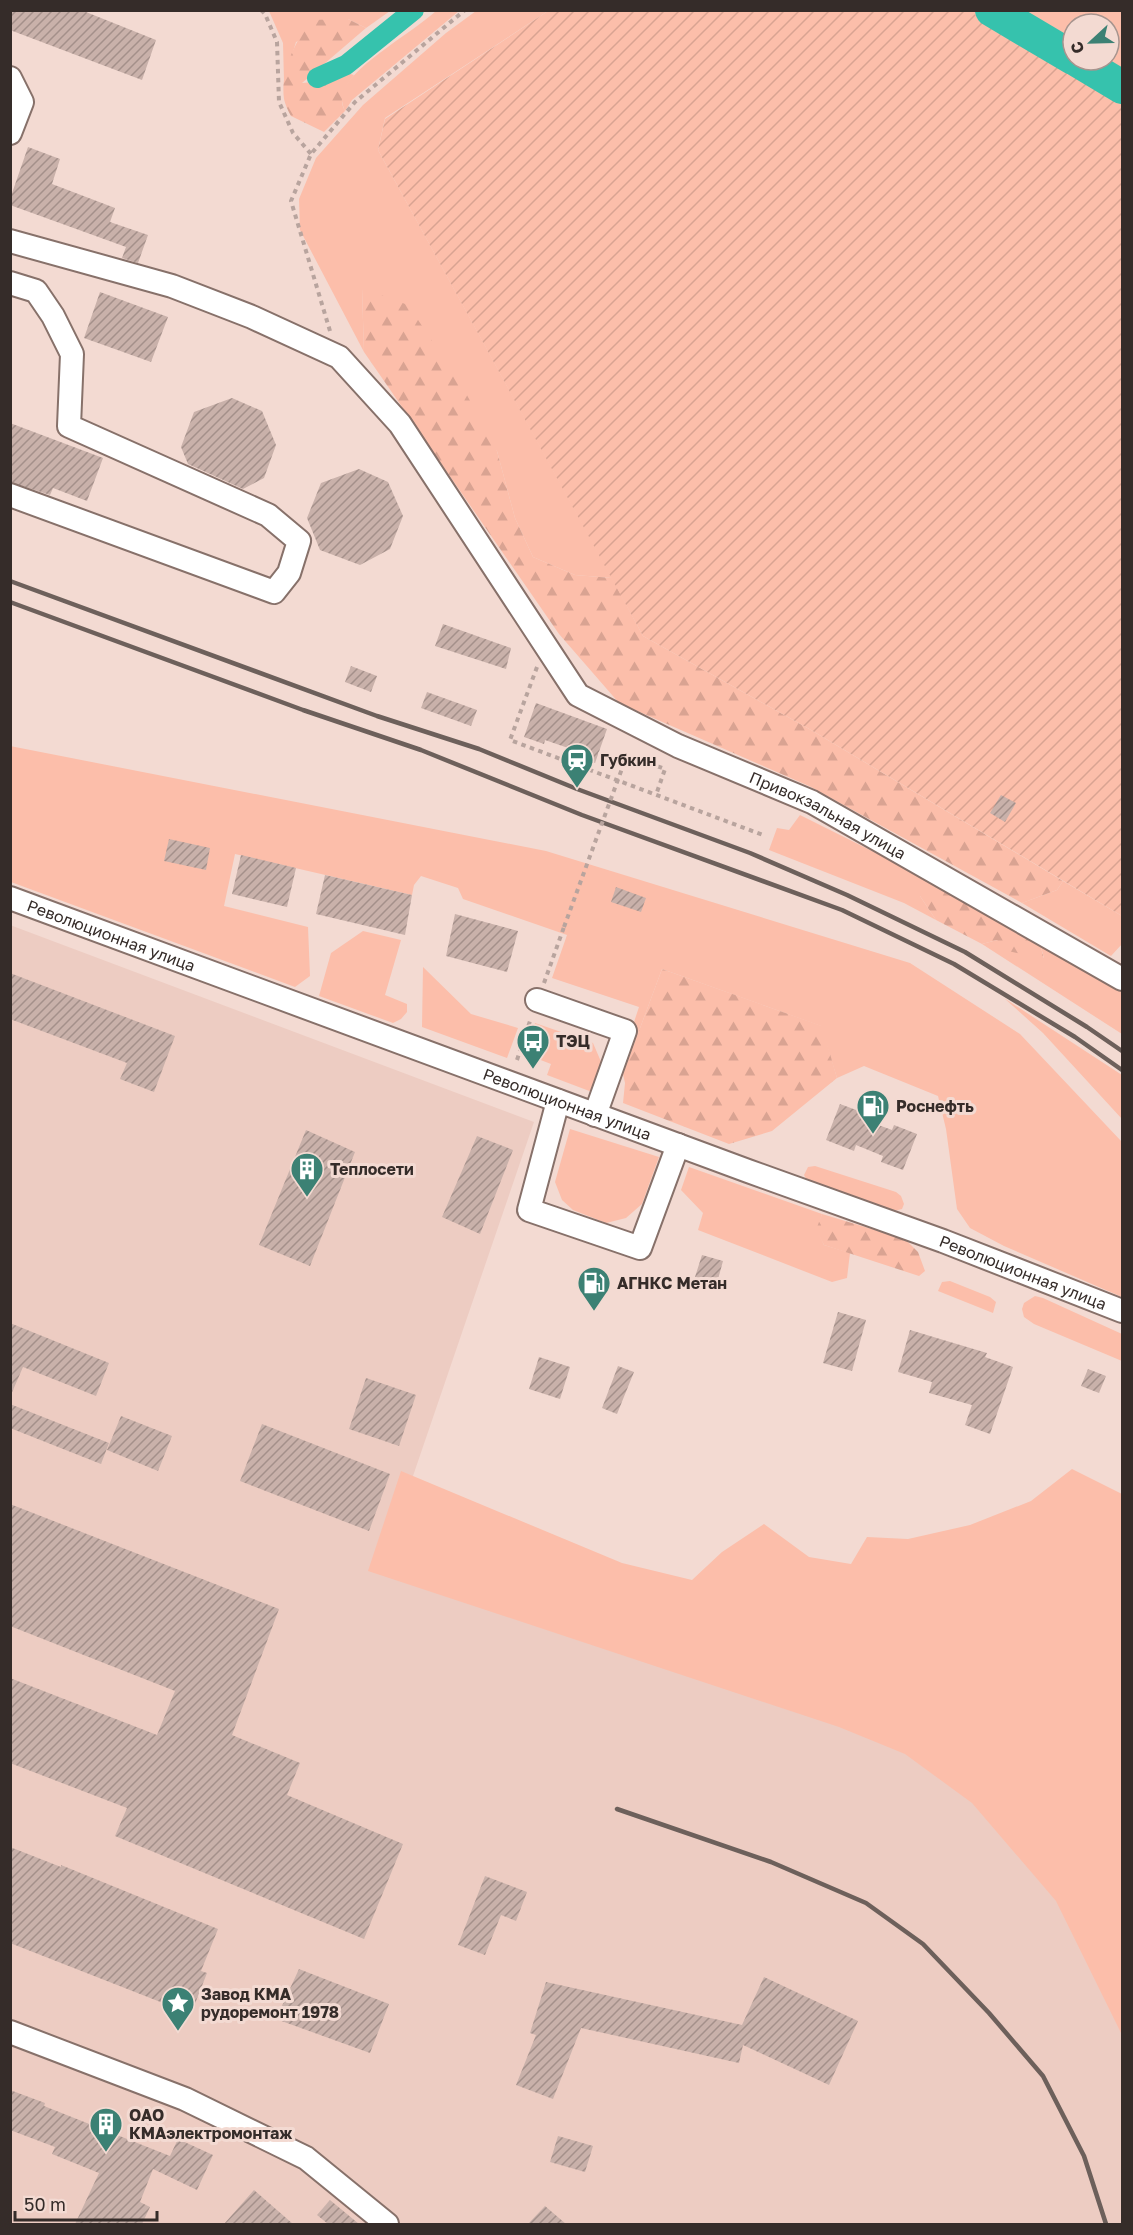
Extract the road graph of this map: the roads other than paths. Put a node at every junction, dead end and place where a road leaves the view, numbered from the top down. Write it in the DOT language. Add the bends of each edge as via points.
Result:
graph roads {
  1 [pos="10,78"];
  2 [pos="10,133"];
  3 [pos="10,241"];
  4 [pos="10,283"];
  5 [pos="10,495"];
  6 [pos="10,898"];
  7 [pos="1122,979"];
  8 [pos="537,1000"];
  9 [pos="558,1101"];
  10 [pos="595,1115"];
  11 [pos="678,1145"];
  12 [pos="1122,1311"];
  13 [pos="10,2032"];
  14 [pos="387,2224"];
  1 -- 2 [label="street" via="22,102"];
  3 -- 7 [label="street, Привокзальная улица" via="172,286 339,357 400,424 578,695 678,746 812,802"];
  4 -- 5 [label="street" via="36,291 54,316 72,354 69,426 268,515 299,541 289,573 274,592"];
  6 -- 9 [label="street, Революционная улица"];
  8 -- 10 [label="street" via="625,1031"];
  9 -- 10 [label="street, Революционная улица"];
  9 -- 11 [label="street" via="529,1210 640,1248"];
  10 -- 11 [label="street, Революционная улица"];
  11 -- 12 [label="street, Революционная улица"];
  13 -- 14 [label="street" via="185,2099 306,2158"];
}
